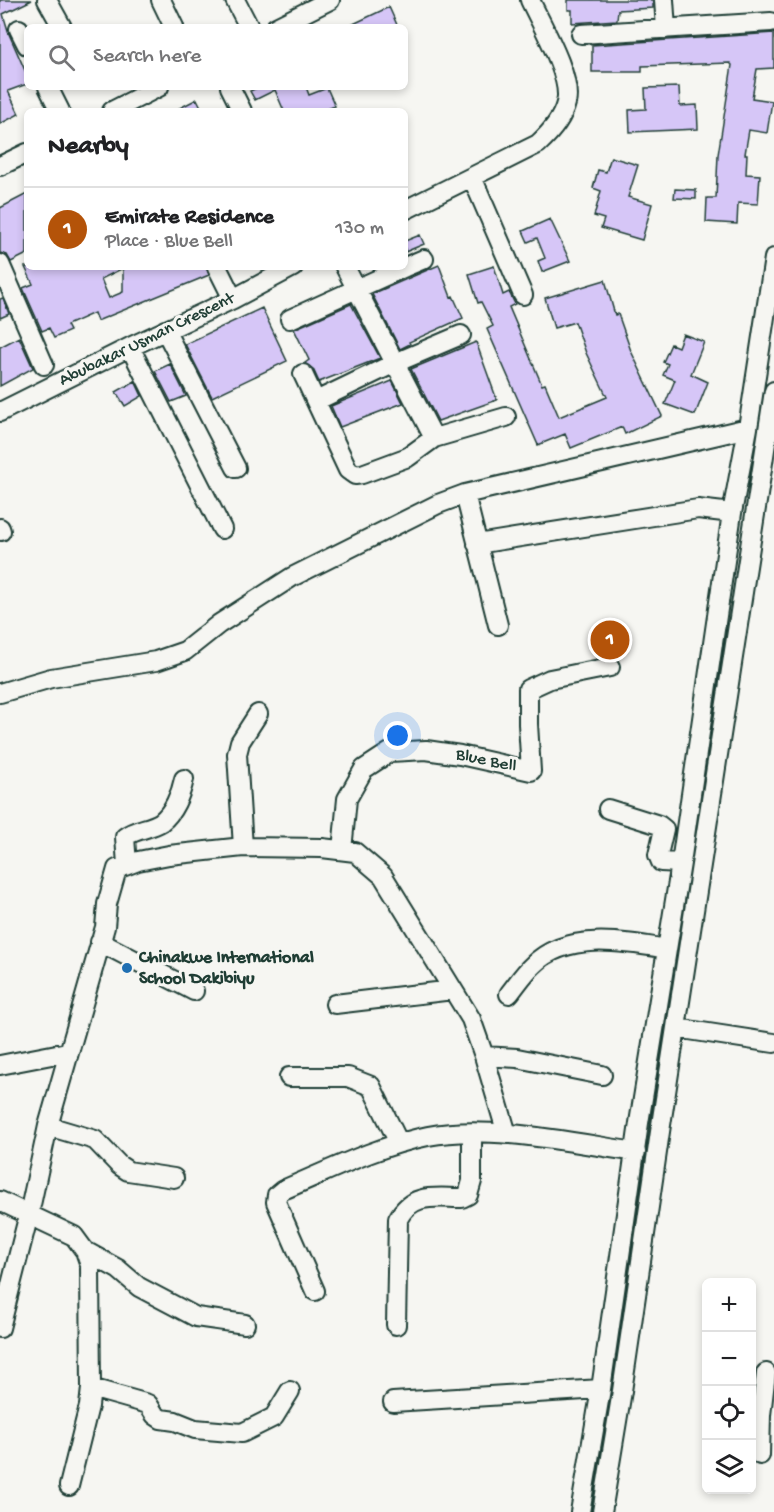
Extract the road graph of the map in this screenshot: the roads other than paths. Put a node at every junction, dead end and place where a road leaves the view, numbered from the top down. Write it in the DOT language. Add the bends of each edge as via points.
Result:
graph roads {
  1 [pos="47,0"];
  2 [pos="161,0"];
  3 [pos="235,0"];
  4 [pos="330,0"];
  5 [pos="530,0"];
  6 [pos="664,0"];
  7 [pos="771,22"];
  8 [pos="60,24"];
  9 [pos="173,24"];
  10 [pos="247,24"];
  11 [pos="282,24"];
  12 [pos="666,29"];
  13 [pos="581,34"];
  14 [pos="50,90"];
  15 [pos="153,90"];
  16 [pos="232,90"];
  17 [pos="58,108"];
  18 [pos="118,108"];
  19 [pos="240,108"];
  20 [pos="24,154"];
  21 [pos="0,166"];
  22 [pos="472,177"];
  23 [pos="408,209"];
  24 [pos="774,258"];
  25 [pos="424,259"];
  26 [pos="0,264"];
  27 [pos="408,266"];
  28 [pos="218,270"];
  29 [pos="287,270"];
  30 [pos="347,270"];
  31 [pos="398,270"];
  32 [pos="356,288"];
  33 [pos="523,295"];
  34 [pos="233,299"];
  35 [pos="291,319"];
  36 [pos="165,330"];
  37 [pos="461,335"];
  38 [pos="130,347"];
  39 [pos="395,363"];
  40 [pos="44,365"];
  41 [pos="303,374"];
  42 [pos="774,392"];
  43 [pos="316,400"];
  44 [pos="0,412"];
  45 [pos="506,417"];
  46 [pos="771,426"];
  47 [pos="748,428"];
  48 [pos="434,438"];
  49 [pos="236,468"];
  50 [pos="465,494"];
  51 [pos="732,513"];
  52 [pos="222,529"];
  53 [pos="477,544"];
  54 [pos="498,625"];
  55 [pos="610,668"];
  56 [pos="0,693"];
  57 [pos="258,714"];
  58 [pos="184,779"];
  59 [pos="608,809"];
  60 [pos="243,847"];
  61 [pos="342,850"];
  62 [pos="681,863"];
  63 [pos="127,865"];
  64 [pos="100,942"];
  65 [pos="667,949"];
  66 [pos="453,990"];
  67 [pos="194,991"];
  68 [pos="509,994"];
  69 [pos="335,1004"];
  70 [pos="676,1028"];
  71 [pos="774,1043"];
  72 [pos="67,1052"];
  73 [pos="484,1056"];
  74 [pos="0,1065"];
  75 [pos="602,1075"];
  76 [pos="290,1077"];
  77 [pos="639,1123"];
  78 [pos="660,1125"];
  79 [pos="48,1126"];
  80 [pos="472,1134"];
  81 [pos="507,1134"];
  82 [pos="399,1143"];
  83 [pos="636,1152"];
  84 [pos="174,1178"];
  85 [pos="0,1201"];
  86 [pos="28,1214"];
  87 [pos="85,1251"];
  88 [pos="315,1291"];
  89 [pos="245,1324"];
  90 [pos="396,1325"];
  91 [pos="0,1328"];
  92 [pos="766,1373"];
  93 [pos="91,1388"];
  94 [pos="601,1389"];
  95 [pos="290,1391"];
  96 [pos="393,1402"];
  97 [pos="768,1423"];
  98 [pos="760,1455"];
  99 [pos="69,1486"];
  100 [pos="580,1512"];
  101 [pos="602,1512"];
  1 -- 8 [label="street"];
  2 -- 9 [label="street"];
  3 -- 10 [label="street"];
  4 -- 11 [label="street"];
  5 -- 22 [label="street" via="566,77 567,103 554,130 538,144"];
  6 -- 12 [label="street"];
  7 -- 12 [label="street"];
  12 -- 13 [label="street"];
  14 -- 17 [label="street"];
  15 -- 18 [label="street"];
  16 -- 19 [label="street"];
  20 -- 21 [label="street"];
  22 -- 23 [label="street"];
  22 -- 33 [label="street"];
  24 -- 47 [label="street"];
  25 -- 27 [label="street"];
  26 -- 40 [label="street"];
  28 -- 34 [label="street"];
  29 -- 34 [label="street, Abubakar Usman Crescent"];
  30 -- 32 [label="street"];
  31 -- 32 [label="street"];
  32 -- 35 [label="street"];
  32 -- 39 [label="street"];
  34 -- 36 [label="street, Abubakar Usman Crescent"];
  36 -- 38 [label="street, Abubakar Usman Crescent"];
  36 -- 49 [label="street"];
  37 -- 39 [label="street"];
  38 -- 44 [label="street, Abubakar Usman Crescent"];
  38 -- 52 [label="street"];
  39 -- 43 [label="street"];
  39 -- 48 [label="street"];
  41 -- 43 [label="street"];
  42 -- 46 [label="street"];
  43 -- 48 [label="street" via="348,470 355,474 408,457"];
  45 -- 48 [label="street"];
  46 -- 70 [label="street"];
  47 -- 50 [label="street"];
  47 -- 51 [label="street"];
  50 -- 53 [label="street"];
  50 -- 56 [label="street" via="428,508 292,577 212,628 185,651 156,661 51,678"];
  51 -- 53 [label="street" via="698,509"];
  51 -- 62 [label="street"];
  53 -- 54 [label="street"];
  55 -- 61 [label="street, Blue Bell" via="550,679 528,689 531,771 426,750 390,752 364,769 347,799"];
  57 -- 60 [label="street" via="237,754"];
  58 -- 63 [label="street" via="177,801 160,822 125,837"];
  59 -- 62 [label="street" via="659,825 664,829 660,862"];
  60 -- 61 [label="street"];
  60 -- 63 [label="street" via="169,855"];
  61 -- 66 [label="street" via="355,852 384,876"];
  62 -- 65 [label="street"];
  63 -- 64 [label="street" via="117,869"];
  64 -- 67 [label="street"];
  64 -- 72 [label="street"];
  65 -- 68 [label="street" via="625,942 559,947 534,963"];
  65 -- 77 [label="street"];
  66 -- 69 [label="street"];
  66 -- 73 [label="street" via="471,1019"];
  70 -- 71 [label="street"];
  70 -- 78 [label="street"];
  72 -- 74 [label="street"];
  72 -- 79 [label="street"];
  73 -- 75 [label="street" via="517,1058"];
  73 -- 81 [label="street"];
  76 -- 82 [label="street" via="348,1077 371,1086"];
  77 -- 78 [label="street"];
  77 -- 83 [label="street"];
  78 -- 101 [label="street"];
  79 -- 84 [label="street" via="95,1140 128,1171"];
  79 -- 86 [label="street"];
  80 -- 81 [label="street"];
  80 -- 82 [label="street" via="430,1136"];
  80 -- 90 [label="street" via="472,1181 468,1195 417,1199 398,1219"];
  81 -- 83 [label="street"];
  82 -- 88 [label="street" via="277,1195 276,1202"];
  83 -- 94 [label="street"];
  85 -- 86 [label="street"];
  86 -- 87 [label="street" via="74,1236"];
  86 -- 91 [label="street"];
  87 -- 89 [label="street" via="118,1269 139,1287 196,1317"];
  87 -- 93 [label="street" via="90,1264"];
  92 -- 97 [label="street"];
  93 -- 95 [label="street" via="148,1404 161,1419 195,1429 242,1432 274,1417"];
  93 -- 99 [label="street"];
  94 -- 96 [label="street"];
  94 -- 100 [label="street"];
  97 -- 98 [label="street"];
}
